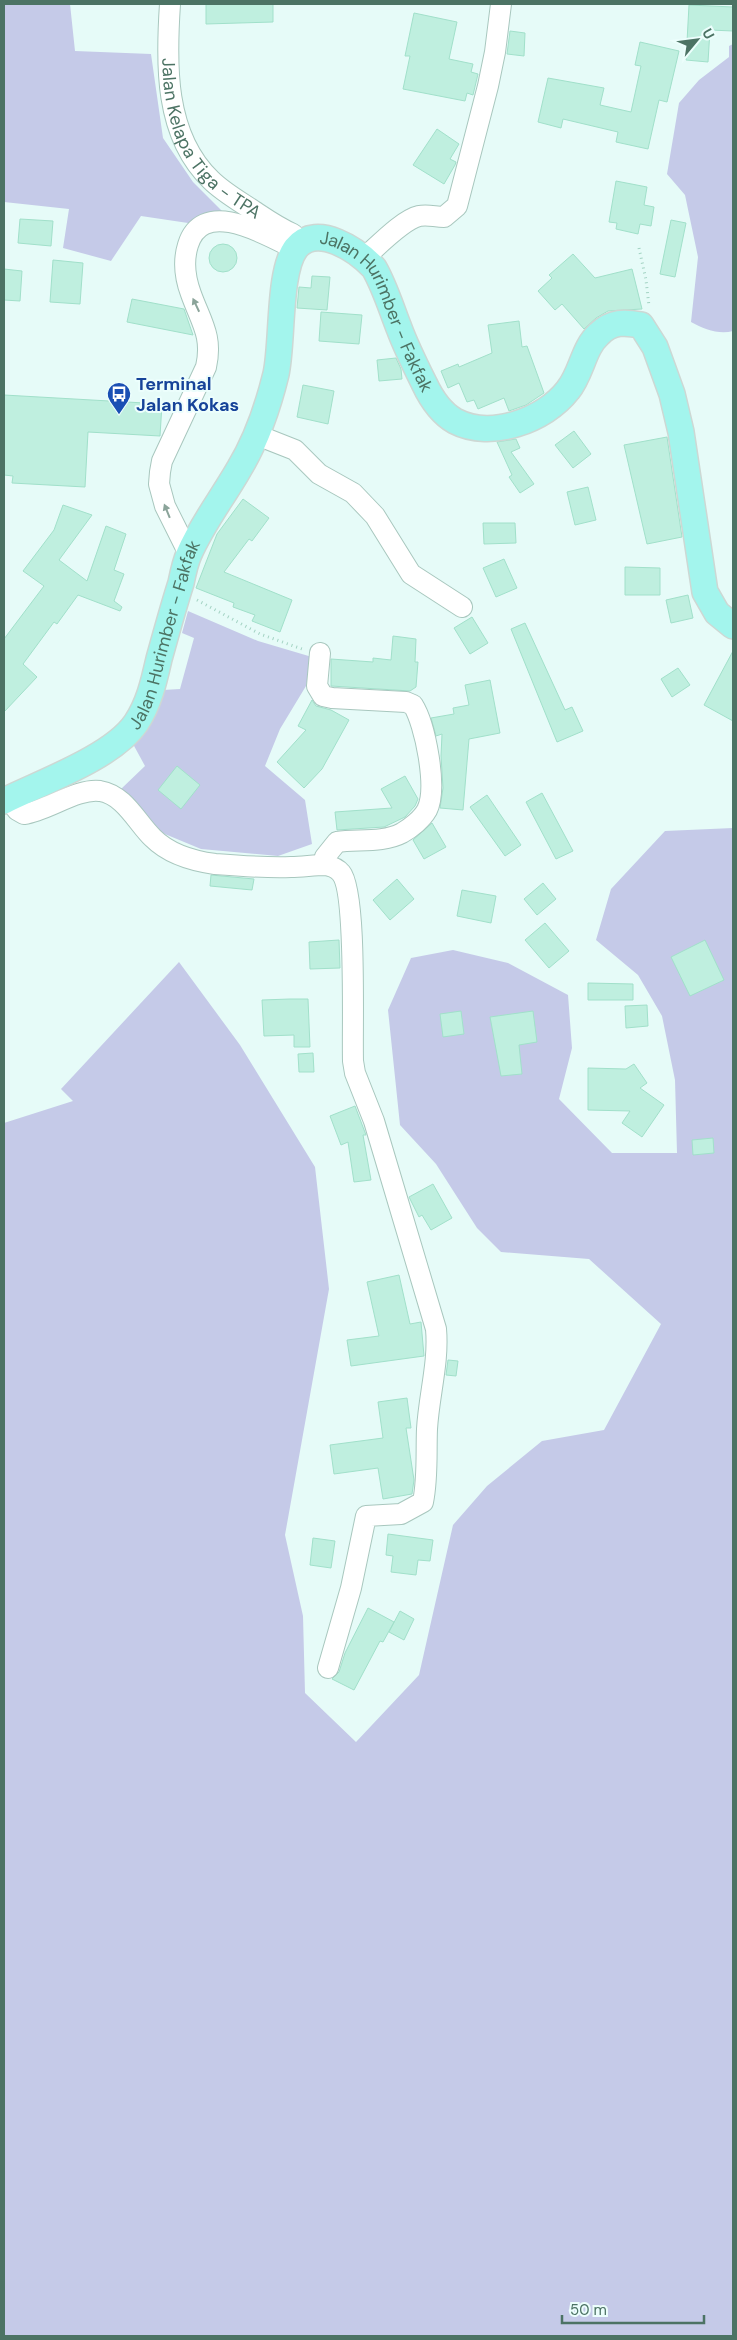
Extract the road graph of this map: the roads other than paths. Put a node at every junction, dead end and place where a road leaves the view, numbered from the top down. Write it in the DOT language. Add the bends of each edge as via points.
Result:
graph roads {
  1 [pos="170,4"];
  2 [pos="501,4"];
  3 [pos="301,245"];
  4 [pos="364,258"];
  5 [pos="257,436"];
  6 [pos="189,554"];
  7 [pos="462,607"];
  8 [pos="733,626"];
  9 [pos="320,653"];
  10 [pos="7,800"];
  11 [pos="323,865"];
  12 [pos="328,1668"];
  1 -- 3 [label="street, Jalan Kelapa Tiga - TPA" via="168,53 173,108 184,142 209,178 221,189 286,231"];
  2 -- 4 [label="street" via="496,52 457,206 444,217 426,215 412,219"];
  3 -- 4 [label="main road, Jalan Hurimber - Fakfak" via="317,239 338,242"];
  3 -- 5 [label="main road, Jalan Hurimber - Fakfak" via="288,266 280,355"];
  6 -- 3 [label="street, one-way" via="165,506 159,484 162,460 206,367 209,352 207,334 191,294 185,268 189,243 200,227 226,222"];
  4 -- 8 [label="main road, Jalan Hurimber - Fakfak" via="380,279 426,387 444,413 462,424 483,428 504,426 519,423 551,407 570,388 600,332 616,323 641,325 655,347 672,394 706,592 717,613"];
  5 -- 6 [label="main road, Jalan Hurimber - Fakfak"];
  5 -- 7 [label="street" via="292,448 322,476 353,493 376,516 411,574"];
  6 -- 10 [label="main road, Jalan Hurimber - Fakfak" via="151,691 136,723 112,746"];
  9 -- 11 [label="street" via="317,686 323,696 413,705 431,770 428,808 417,822 390,838 337,842"];
  10 -- 11 [label="street" via="24,814 100,791 124,806 153,839 192,859 258,868"];
  11 -- 12 [label="street" via="337,869 344,877 349,901 354,1067 379,1138 436,1328 437,1344 422,1502 401,1514 366,1516 352,1588"];
}
